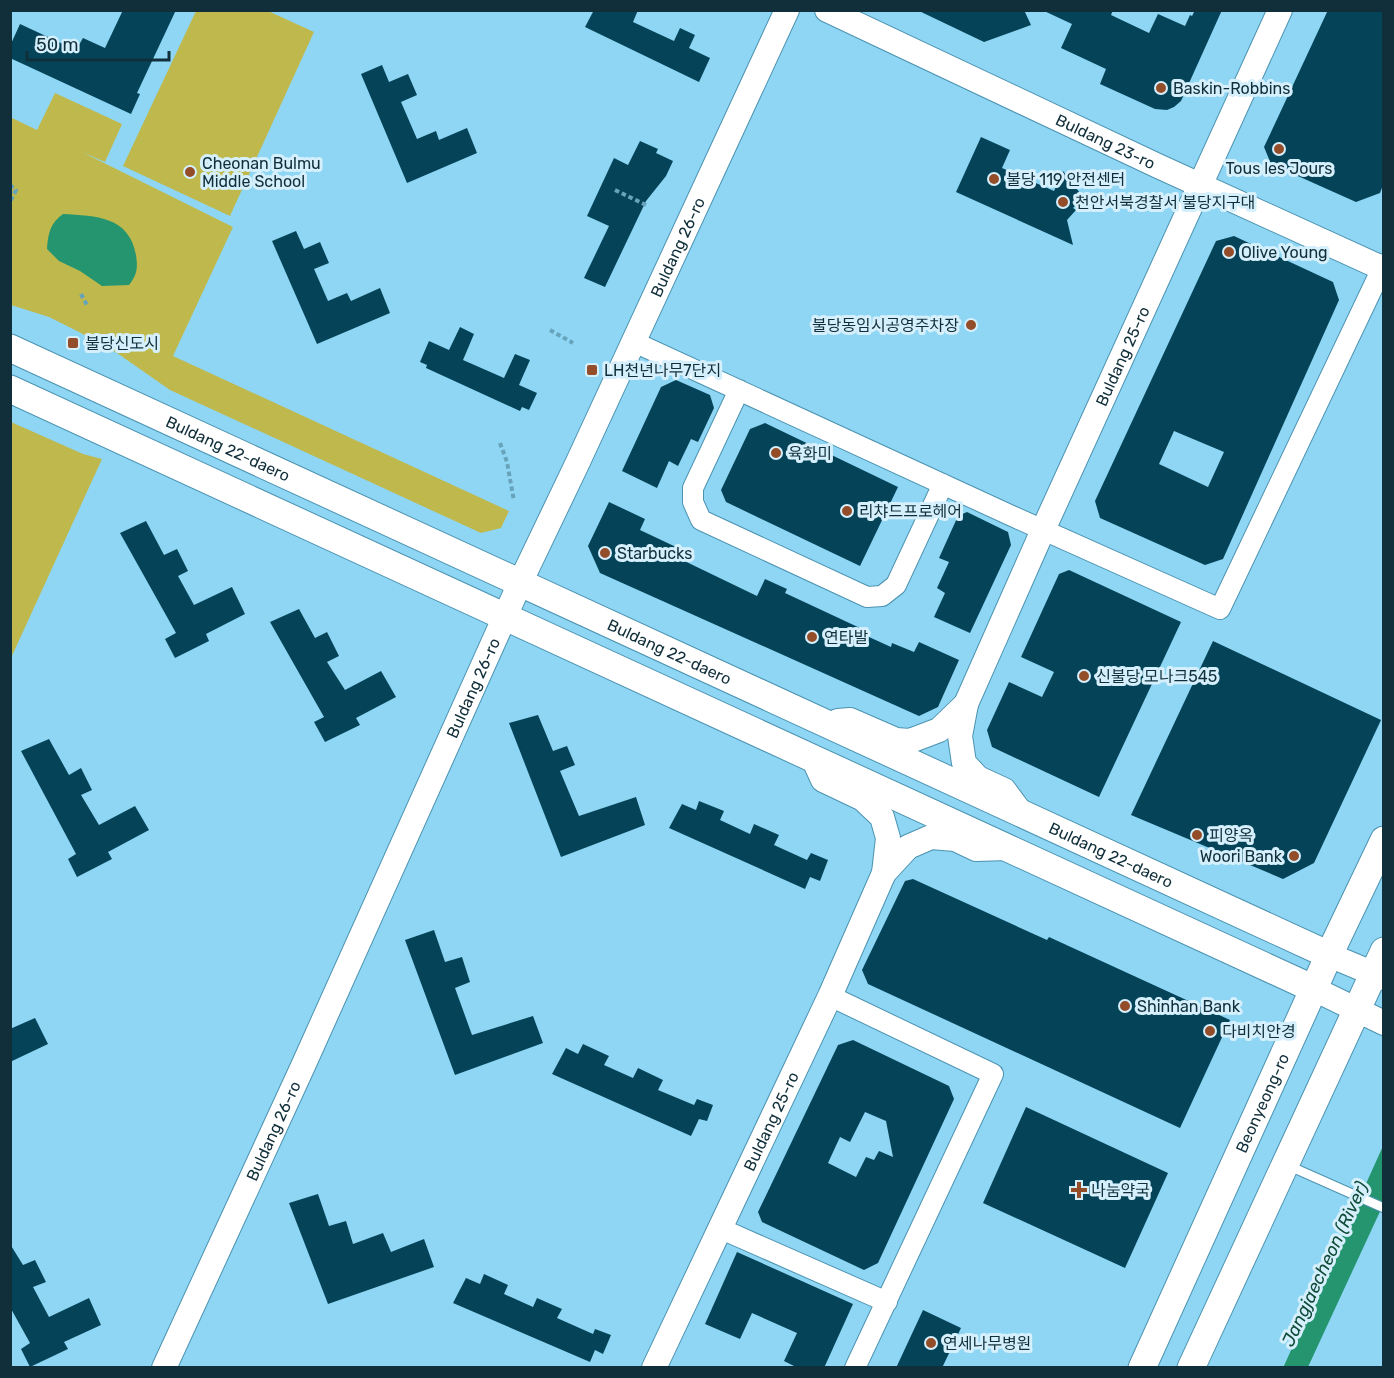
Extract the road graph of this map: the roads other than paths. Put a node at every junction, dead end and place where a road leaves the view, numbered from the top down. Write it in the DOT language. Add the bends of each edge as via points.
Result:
graph roads {
  1 [pos="786,10"];
  2 [pos="827,10"];
  3 [pos="1280,10"];
  4 [pos="1200,185"];
  5 [pos="1383,267"];
  6 [pos="634,342"];
  7 [pos="10,348"];
  8 [pos="10,389"];
  9 [pos="739,390"];
  10 [pos="943,484"];
  11 [pos="1043,530"];
  12 [pos="520,583"];
  13 [pos="506,616"];
  14 [pos="966,704"];
  15 [pos="825,723"];
  16 [pos="813,758"];
  17 [pos="1022,813"];
  18 [pos="1383,840"];
  19 [pos="1007,848"];
  20 [pos="884,873"];
  21 [pos="1329,955"];
  22 [pos="1380,968"];
  23 [pos="1314,989"];
  24 [pos="830,996"];
  25 [pos="1356,1009"];
  26 [pos="1383,1023"];
  27 [pos="1285,1164"];
  28 [pos="1383,1208"];
  29 [pos="719,1228"];
  30 [pos="886,1302"];
  31 [pos="164,1368"];
  32 [pos="654,1368"];
  33 [pos="855,1368"];
  34 [pos="1142,1368"];
  35 [pos="1191,1368"];
  1 -- 6 [label="street, Buldang 26-ro"];
  2 -- 4 [label="street, Buldang 23-ro"];
  3 -- 4 [label="street, Buldang 25-ro"];
  4 -- 5 [label="street, Buldang 23-ro"];
  4 -- 11 [label="street, Buldang 25-ro"];
  5 -- 11 [label="street" via="1220,609"];
  6 -- 9 [label="street"];
  6 -- 12 [label="street, Buldang 26-ro"];
  7 -- 12 [label="main road, Buldang 22-daero"];
  8 -- 13 [label="main road"];
  9 -- 10 [label="street"];
  9 -- 10 [label="street" via="693,488 693,502 701,520 867,597 882,596 896,585"];
  10 -- 11 [label="street"];
  11 -- 14 [label="street, Buldang 25-ro"];
  12 -- 13 [label="street, Buldang 26-ro"];
  12 -- 15 [label="main road, Buldang 22-daero"];
  13 -- 16 [label="main road"];
  13 -- 31 [label="street, Buldang 26-ro"];
  14 -- 15 [label="street" via="939,730 910,741 896,740 850,720"];
  14 -- 17 [label="street" via="960,736 964,763 978,778 1004,790"];
  15 -- 17 [label="main road, Buldang 22-daero"];
  16 -- 19 [label="main road"];
  16 -- 20 [label="street" via="823,780 863,799 882,817 888,838"];
  17 -- 21 [label="main road, Buldang 22-daero"];
  18 -- 21 [label="main road, Beonyeong-ro"];
  19 -- 20 [label="street" via="976,849 955,839 931,837 908,847"];
  19 -- 23 [label="main road"];
  20 -- 24 [label="street, Buldang 25-ro"];
  21 -- 22 [label="street"];
  21 -- 23 [label="main road, Beonyeong-ro"];
  22 -- 25 [label="main road"];
  23 -- 25 [label="street"];
  23 -- 34 [label="main road, Beonyeong-ro"];
  24 -- 29 [label="street, Buldang 25-ro"];
  24 -- 30 [label="street" via="993,1074"];
  25 -- 26 [label="street"];
  25 -- 27 [label="main road"];
  27 -- 28 [label="lane"];
  27 -- 35 [label="main road"];
  29 -- 30 [label="street"];
  29 -- 32 [label="street, Buldang 25-ro"];
  30 -- 33 [label="street"];
}
